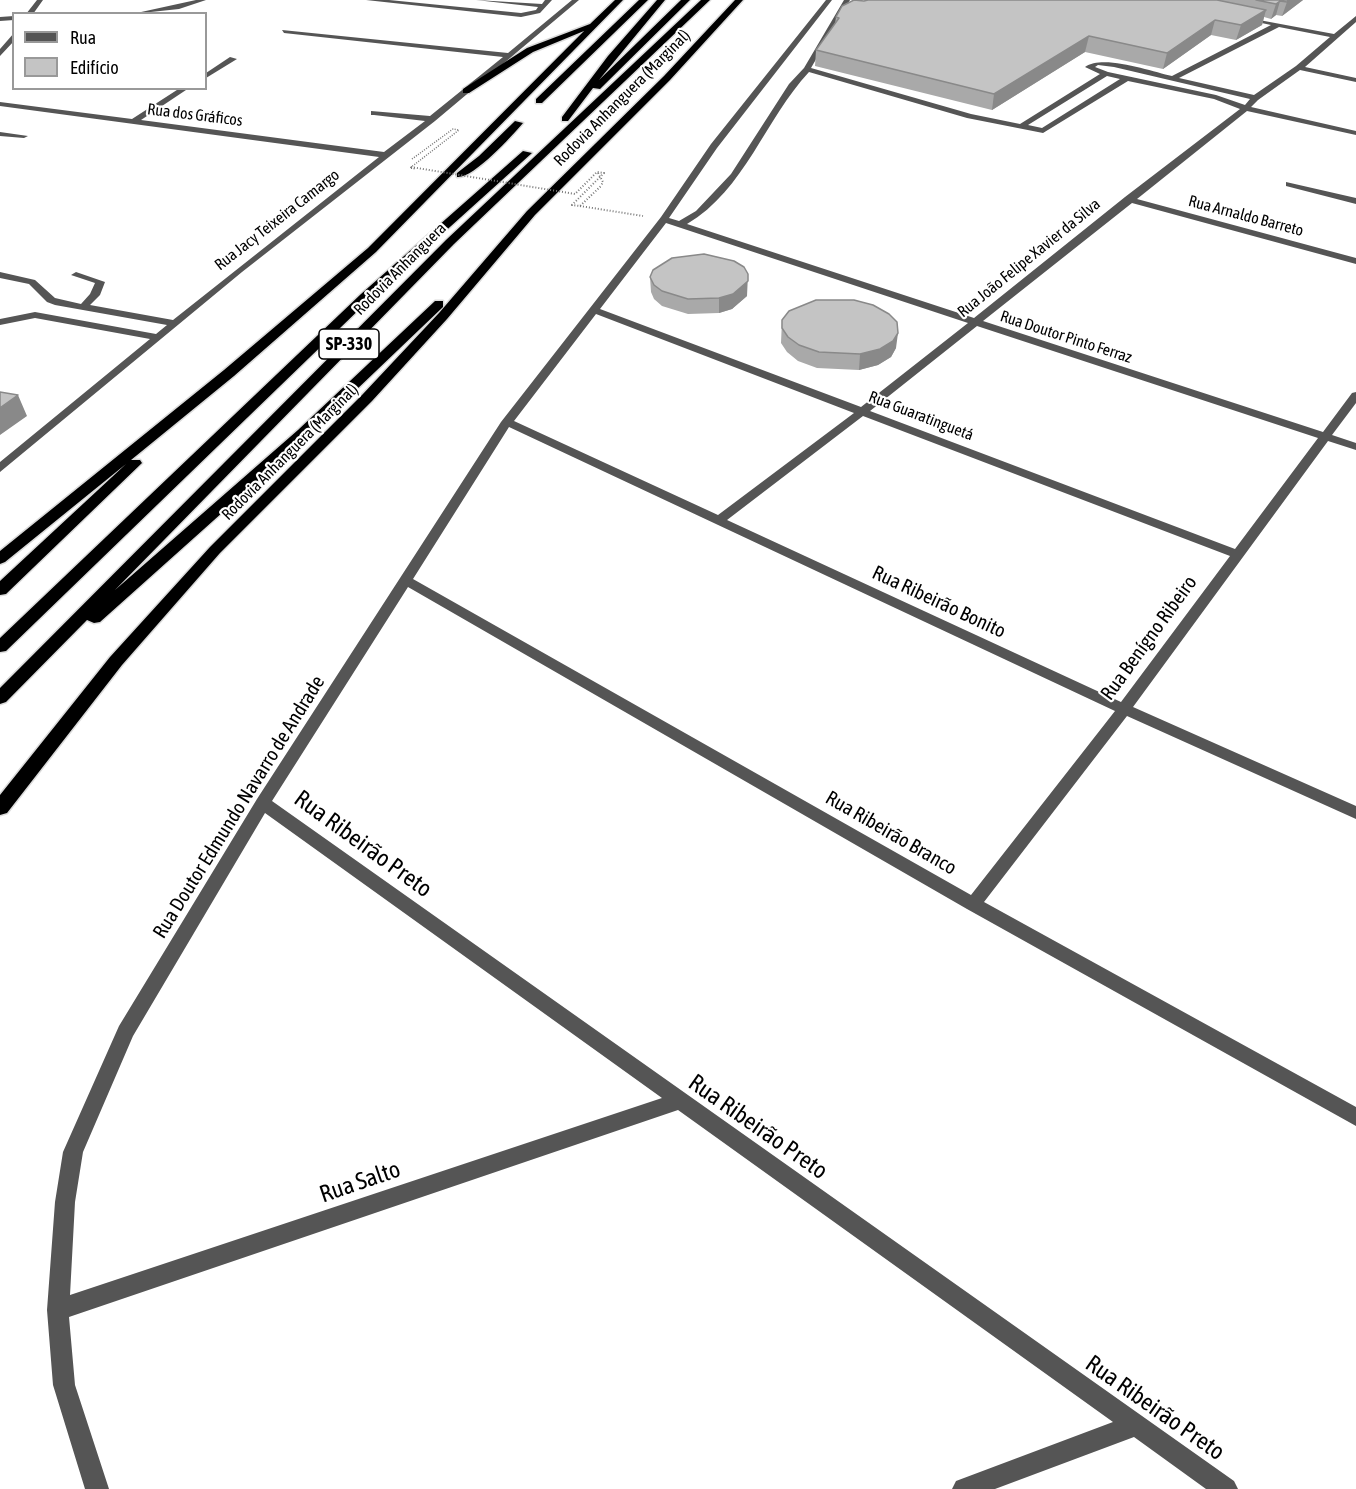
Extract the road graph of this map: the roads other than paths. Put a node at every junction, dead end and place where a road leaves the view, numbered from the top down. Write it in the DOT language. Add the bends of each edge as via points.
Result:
graph roads {
  1 [pos="40,0"];
  2 [pos="203,0"];
  3 [pos="369,0"];
  4 [pos="479,0"];
  5 [pos="487,0"];
  6 [pos="576,0"];
  7 [pos="620,0"];
  8 [pos="644,0"];
  9 [pos="662,0"];
  10 [pos="686,0"];
  11 [pos="706,0"];
  12 [pos="739,0"];
  13 [pos="829,0"];
  14 [pos="847,0"];
  15 [pos="424,2"];
  16 [pos="547,3"];
  17 [pos="477,11"];
  18 [pos="31,12"];
  19 [pos="155,12"];
  20 [pos="602,17"];
  21 [pos="1242,17"];
  22 [pos="1356,18"];
  23 [pos="1277,25"];
  24 [pos="284,31"];
  25 [pos="1340,34"];
  26 [pos="12,38"];
  27 [pos="0,54"];
  28 [pos="508,55"];
  29 [pos="234,59"];
  30 [pos="1299,68"];
  31 [pos="807,69"];
  32 [pos="1106,74"];
  33 [pos="207,75"];
  34 [pos="1127,78"];
  35 [pos="1172,78"];
  36 [pos="1356,80"];
  37 [pos="183,90"];
  38 [pos="466,91"];
  39 [pos="1255,98"];
  40 [pos="0,104"];
  41 [pos="1246,108"];
  42 [pos="531,109"];
  43 [pos="374,113"];
  44 [pos="523,117"];
  45 [pos="432,119"];
  46 [pos="565,119"];
  47 [pos="133,122"];
  48 [pos="1023,125"];
  49 [pos="1356,133"];
  50 [pos="0,134"];
  51 [pos="24,136"];
  52 [pos="386,155"];
  53 [pos="1289,184"];
  54 [pos="1128,199"];
  55 [pos="1356,201"];
  56 [pos="406,216"];
  57 [pos="672,222"];
  58 [pos="497,249"];
  59 [pos="1356,261"];
  60 [pos="0,275"];
  61 [pos="76,275"];
  62 [pos="83,308"];
  63 [pos="594,310"];
  64 [pos="0,322"];
  65 [pos="174,323"];
  66 [pos="975,323"];
  67 [pos="158,337"];
  68 [pos="229,373"];
  69 [pos="1356,395"];
  70 [pos="862,412"];
  71 [pos="507,422"];
  72 [pos="1324,437"];
  73 [pos="1356,447"];
  74 [pos="0,468"];
  75 [pos="719,520"];
  76 [pos="1236,554"];
  77 [pos="0,559"];
  78 [pos="406,581"];
  79 [pos="0,590"];
  80 [pos="0,647"];
  81 [pos="0,699"];
  82 [pos="1124,709"];
  83 [pos="263,803"];
  84 [pos="0,808"];
  85 [pos="1356,813"];
  86 [pos="973,904"];
  87 [pos="679,1101"];
  88 [pos="1356,1118"];
  89 [pos="58,1310"];
  90 [pos="1134,1426"];
  91 [pos="97,1489"];
  92 [pos="964,1489"];
  93 [pos="1226,1489"];
  1 -- 18 [label="street"];
  2 -- 19 [label="street"];
  3 -- 15 [label="street"];
  4 -- 5 [label="street"];
  5 -- 16 [label="street"];
  5 -- 17 [label="street"];
  6 -- 28 [label="street, Rua Jacy Teixeira Camargo"];
  7 -- 20 [label="highway"];
  8 -- 42 [label="highway"];
  9 -- 46 [label="highway"];
  10 -- 46 [label="highway, Rodovia Anhanguera / SP-330"];
  11 -- 81 [label="highway, Rodovia Anhanguera / SP-330" via="450,242"];
  12 -- 58 [label="highway, Rodovia Anhanguera (Marginal)"];
  13 -- 57 [label="street" via="714,146"];
  14 -- 31 [label="street"];
  15 -- 17 [label="street"];
  16 -- 17 [label="street" via="538,12 527,15"];
  20 -- 38 [label="highway" via="523,54"];
  20 -- 56 [label="highway"];
  21 -- 23 [label="street"];
  22 -- 25 [label="street, Rua João Felipe Xavier da Silva"];
  23 -- 25 [label="street"];
  23 -- 35 [label="street"];
  24 -- 28 [label="street"];
  25 -- 30 [label="street, Rua João Felipe Xavier da Silva"];
  26 -- 27 [label="street"];
  28 -- 38 [label="street, Rua Jacy Teixeira Camargo"];
  29 -- 33 [label="street"];
  30 -- 36 [label="street"];
  30 -- 39 [label="street, Rua João Felipe Xavier da Silva"];
  31 -- 48 [label="street" via="970,116"];
  31 -- 57 [label="street" via="793,84 734,176 699,213"];
  32 -- 34 [label="street"];
  32 -- 35 [label="street" via="1089,67 1097,63 1114,65"];
  32 -- 48 [label="street"];
  34 -- 41 [label="street" via="1216,97"];
  34 -- 48 [label="street" via="1043,131"];
  35 -- 39 [label="street"];
  37 -- 47 [label="street"];
  38 -- 45 [label="street, Rua Jacy Teixeira Camargo"];
  39 -- 41 [label="street, Rua João Felipe Xavier da Silva"];
  40 -- 47 [label="street, Rua dos Gráficos"];
  41 -- 49 [label="street"];
  41 -- 54 [label="street, Rua João Felipe Xavier da Silva"];
  43 -- 45 [label="street"];
  44 -- 56 [label="highway" via="483,158"];
  45 -- 52 [label="street, Rua Jacy Teixeira Camargo"];
  46 -- 80 [label="highway, Rodovia Anhanguera / SP-330" via="365,297"];
  47 -- 52 [label="street, Rua dos Gráficos"];
  50 -- 51 [label="street"];
  52 -- 65 [label="street, Rua Jacy Teixeira Camargo"];
  53 -- 55 [label="street"];
  54 -- 59 [label="street, Rua Arnaldo Barreto"];
  54 -- 66 [label="street, Rua João Felipe Xavier da Silva"];
  56 -- 68 [label="highway" via="350,270"];
  57 -- 63 [label="street, Rua Doutor Edmundo Navarro de Andrade"];
  57 -- 66 [label="street, Rua Doutor Pinto Ferraz"];
  58 -- 81 [label="highway" via="303,433"];
  58 -- 84 [label="highway, Rodovia Anhanguera (Marginal)" via="443,316 375,390 215,550 116,661"];
  60 -- 62 [label="street" via="32,282 51,300"];
  61 -- 62 [label="street" via="100,282"];
  62 -- 65 [label="street"];
  63 -- 70 [label="street, Rua Guaratinguetá"];
  63 -- 71 [label="street, Rua Doutor Edmundo Navarro de Andrade"];
  64 -- 67 [label="street" via="35,315"];
  65 -- 67 [label="street, Rua Jacy Teixeira Camargo"];
  66 -- 70 [label="street, Rua João Felipe Xavier da Silva"];
  66 -- 72 [label="street, Rua Doutor Pinto Ferraz"];
  67 -- 74 [label="street, Rua Jacy Teixeira Camargo"];
  68 -- 77 [label="highway"];
  68 -- 79 [label="highway"];
  69 -- 72 [label="street, Rua Benígno Ribeiro"];
  70 -- 75 [label="street, Rua João Felipe Xavier da Silva"];
  70 -- 76 [label="street, Rua Guaratinguetá"];
  71 -- 75 [label="street, Rua Ribeirão Bonito"];
  71 -- 78 [label="street, Rua Doutor Edmundo Navarro de Andrade"];
  72 -- 73 [label="street, Rua Doutor Pinto Ferraz"];
  72 -- 76 [label="street, Rua Benígno Ribeiro"];
  75 -- 82 [label="street, Rua Ribeirão Bonito"];
  76 -- 82 [label="street, Rua Benígno Ribeiro"];
  78 -- 83 [label="street, Rua Doutor Edmundo Navarro de Andrade"];
  78 -- 86 [label="street, Rua Ribeirão Branco"];
  82 -- 85 [label="street, Rua Ribeirão Bonito"];
  82 -- 86 [label="street, Rua Benígno Ribeiro"];
  83 -- 87 [label="street, Rua Ribeirão Preto"];
  83 -- 89 [label="street, Rua Doutor Edmundo Navarro de Andrade" via="125,1032 73,1152"];
  86 -- 88 [label="street, Rua Ribeirão Branco"];
  87 -- 89 [label="street, Rua Salto"];
  87 -- 90 [label="street, Rua Ribeirão Preto"];
  89 -- 91 [label="street, Rua Doutor Edmundo Navarro de Andrade" via="64,1385"];
  90 -- 92 [label="street"];
  90 -- 93 [label="street, Rua Ribeirão Preto"];
}
